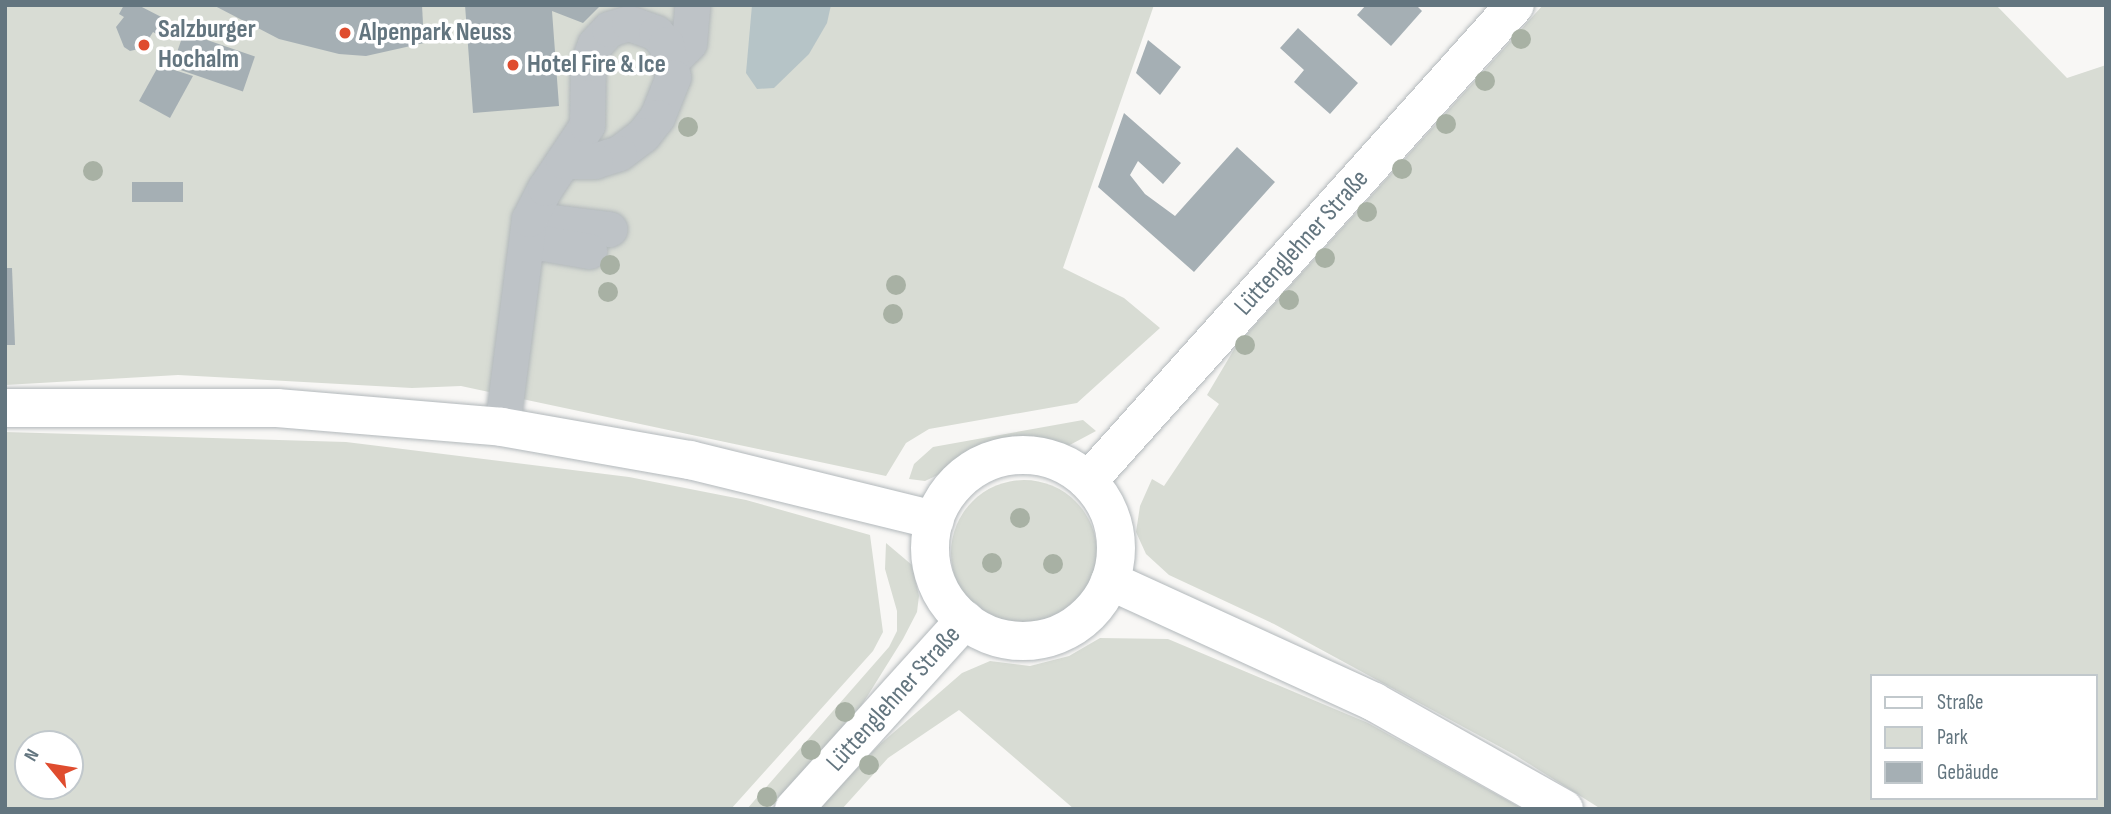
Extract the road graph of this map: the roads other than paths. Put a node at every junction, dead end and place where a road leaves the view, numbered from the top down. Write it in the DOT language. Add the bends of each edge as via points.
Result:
graph roads {
  1 [pos="692,5"];
  2 [pos="1515,5"];
  3 [pos="672,60"];
  4 [pos="563,162"];
  5 [pos="527,230"];
  6 [pos="599,240"];
  7 [pos="5,408"];
  8 [pos="502,427"];
  9 [pos="1088,481"];
  10 [pos="935,520"];
  11 [pos="1110,581"];
  12 [pos="965,621"];
  13 [pos="794,809"];
  14 [pos="1564,809"];
  1 -- 3 [label="lane" via="689,43"];
  2 -- 9 [label="main road, Lüttenglehner Straße"];
  3 -- 4 [label="lane" via="668,98 643,135 619,153 595,161"];
  3 -- 4 [label="lane" via="666,44 645,26 629,23 609,29 594,44 588,63 587,125"];
  4 -- 5 [label="lane"];
  5 -- 6 [label="lane"];
  5 -- 8 [label="lane"];
  7 -- 8 [label="main road" via="277,408"];
  8 -- 10 [label="main road" via="690,460"];
  9 -- 10 [label="main road" via="1054,460 1017,455 999,458 959,481"];
  9 -- 11 [label="main road" via="1114,526 1115,563"];
  10 -- 12 [label="main road" via="934,573 941,591"];
  11 -- 12 [label="main road" via="1084,618 1045,639 1003,638"];
  11 -- 14 [label="main road" via="1374,702"];
  12 -- 13 [label="main road, Lüttenglehner Straße"];
}
